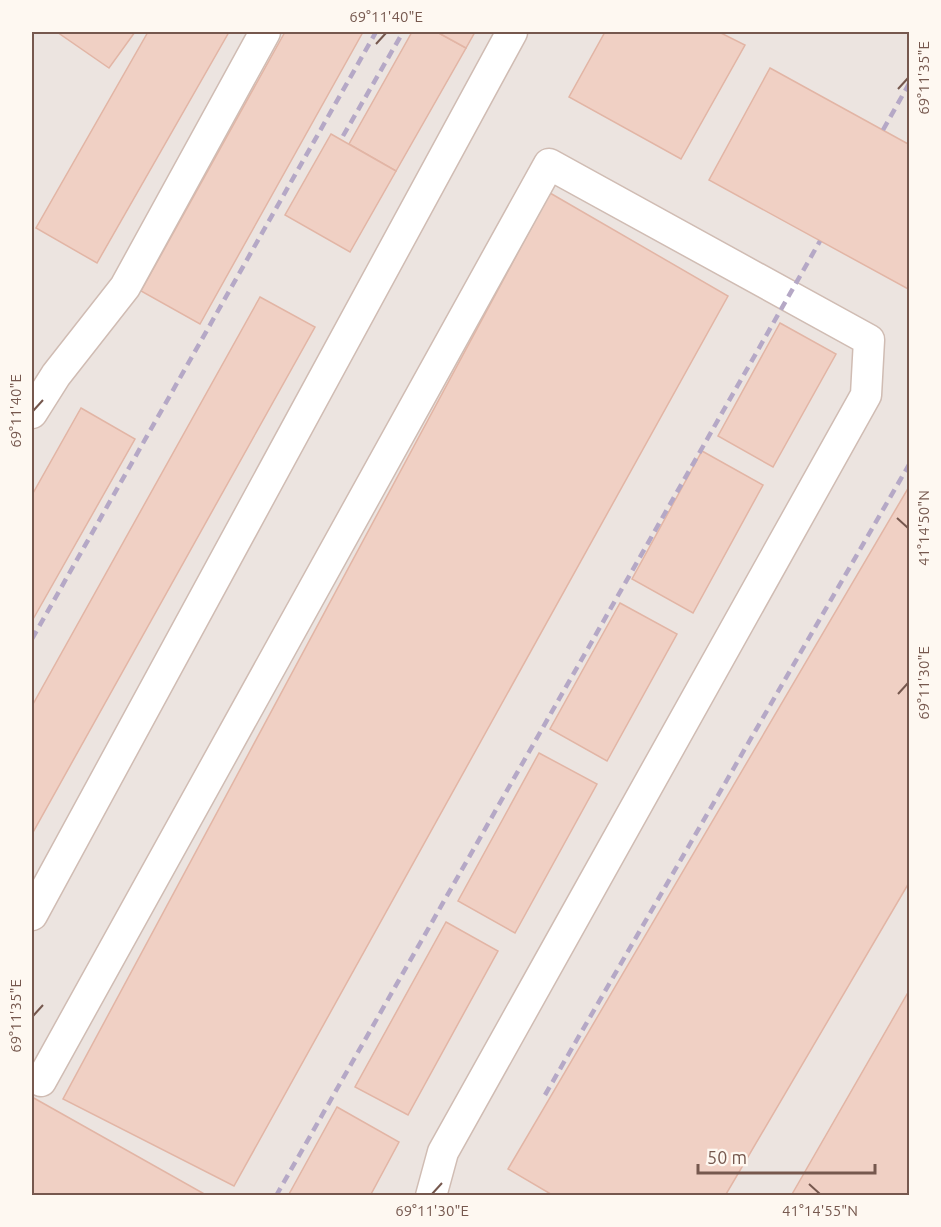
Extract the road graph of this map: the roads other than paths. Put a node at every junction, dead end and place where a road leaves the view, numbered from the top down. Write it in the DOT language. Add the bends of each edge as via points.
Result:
graph roads {
  1 [pos="265,32"];
  2 [pos="512,32"];
  3 [pos="32,413"];
  4 [pos="32,915"];
  5 [pos="41,1081"];
  6 [pos="431,1196"];
  1 -- 3 [label="lane" via="125,286 56,375"];
  2 -- 4 [label="lane"];
  5 -- 6 [label="lane" via="549,164 869,340 866,395 443,1152"];
}
